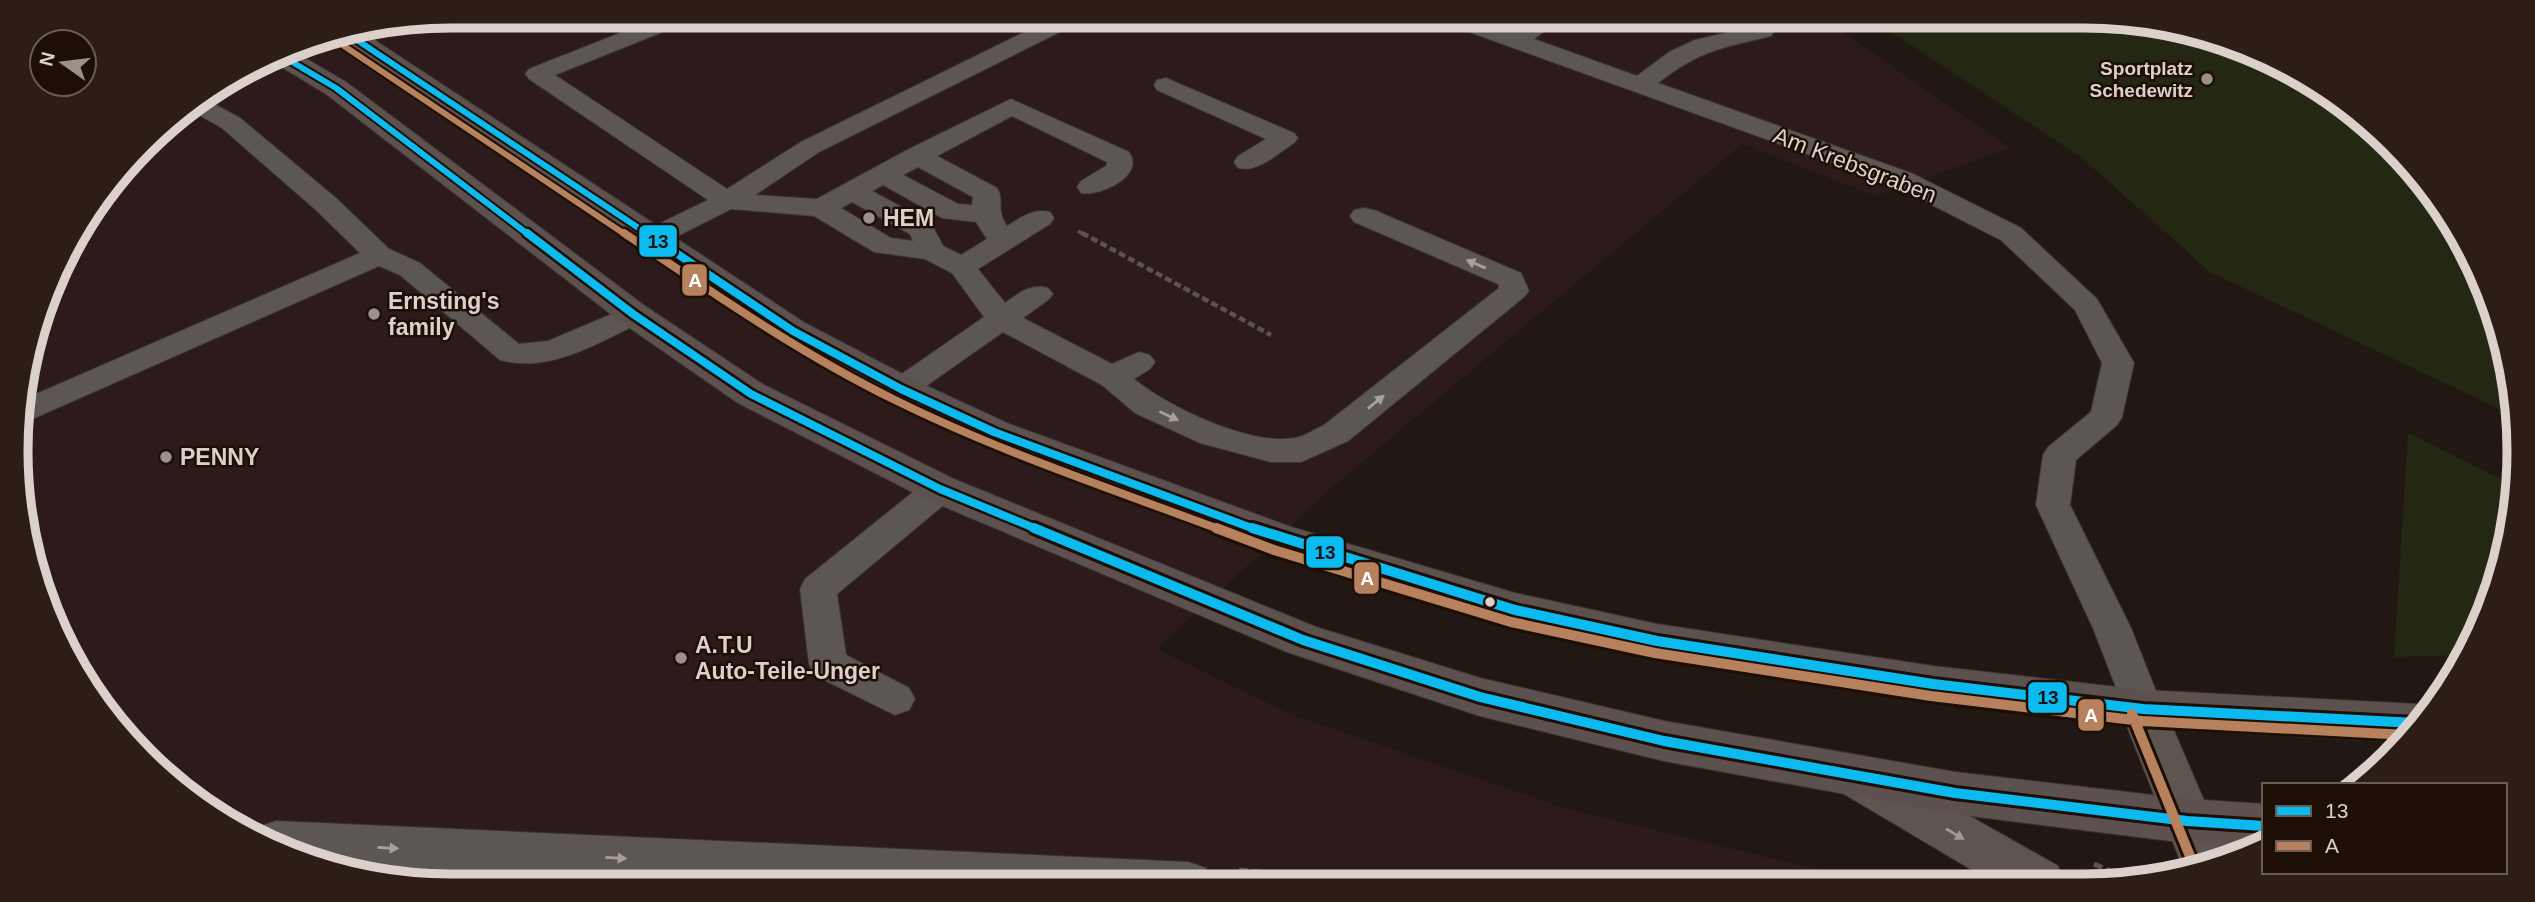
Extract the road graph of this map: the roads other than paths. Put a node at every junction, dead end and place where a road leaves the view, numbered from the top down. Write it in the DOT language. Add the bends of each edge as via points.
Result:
graph roads {
  1 [pos="651,28"];
  2 [pos="1050,28"];
  3 [pos="1480,28"];
  4 [pos="1535,28"];
  5 [pos="1763,31"];
  6 [pos="355,39"];
  7 [pos="1516,41"];
  8 [pos="287,61"];
  9 [pos="1166,85"];
  10 [pos="1641,85"];
  11 [pos="204,108"];
  12 [pos="916,155"];
  13 [pos="1247,162"];
  14 [pos="882,174"];
  15 [pos="1090,187"];
  16 [pos="851,191"];
  17 [pos="727,201"];
  18 [pos="821,208"];
  19 [pos="985,214"];
  20 [pos="1364,216"];
  21 [pos="1040,218"];
  22 [pos="652,238"];
  23 [pos="1003,241"];
  24 [pos="932,251"];
  25 [pos="379,255"];
  26 [pos="962,267"];
  27 [pos="1038,294"];
  28 [pos="633,314"];
  29 [pos="1001,318"];
  30 [pos="1139,362"];
  31 [pos="1113,378"];
  32 [pos="901,388"];
  33 [pos="31,409"];
  34 [pos="940,489"];
  35 [pos="895,699"];
  36 [pos="2143,709"];
  37 [pos="2408,723"];
  38 [pos="1853,775"];
  39 [pos="2262,826"];
  40 [pos="2197,842"];
  41 [pos="294,844"];
  42 [pos="949,874"];
  43 [pos="2024,874"];
  1 -- 17 [label="lane" via="537,74"];
  2 -- 17 [label="lane" via="810,147"];
  3 -- 7 [label="lane, Am Krebsgraben"];
  4 -- 7 [label="lane"];
  5 -- 10 [label="lane" via="1703,45 1677,57"];
  6 -- 22 [label="main road"];
  7 -- 10 [label="lane, Am Krebsgraben"];
  8 -- 28 [label="main road" via="336,89"];
  9 -- 13 [label="lane" via="1285,138"];
  10 -- 36 [label="lane, Am Krebsgraben" via="1902,179 2011,234 2087,305 2118,363 2106,417 2060,455 2053,505 2112,628"];
  11 -- 25 [label="lane" via="231,122"];
  12 -- 14 [label="lane"];
  12 -- 15 [label="lane" via="1011,106 1120,158 1119,170"];
  12 -- 19 [label="lane" via="987,194"];
  14 -- 16 [label="lane"];
  14 -- 19 [label="lane" via="952,212"];
  16 -- 18 [label="lane"];
  16 -- 24 [label="lane" via="921,229"];
  17 -- 18 [label="lane"];
  17 -- 22 [label="lane"];
  18 -- 24 [label="lane" via="884,246"];
  19 -- 23 [label="lane"];
  31 -- 20 [label="lane, one-way" via="1146,405 1212,435 1271,450 1301,450 1336,433 1514,291 1511,279"];
  21 -- 23 [label="lane"];
  22 -- 32 [label="main road" via="793,331"];
  23 -- 26 [label="lane"];
  24 -- 26 [label="lane"];
  25 -- 28 [label="lane" via="410,269 511,353 528,356 550,351"];
  25 -- 33 [label="lane"];
  26 -- 29 [label="lane"];
  27 -- 29 [label="lane"];
  28 -- 34 [label="main road" via="751,394"];
  29 -- 31 [label="lane"];
  29 -- 32 [label="lane"];
  30 -- 31 [label="lane"];
  32 -- 36 [label="main road" via="995,432 1278,538 1515,610 1657,641 1894,678"];
  34 -- 35 [label="lane" via="818,589 828,664"];
  34 -- 38 [label="main road" via="1303,640 1480,697 1664,741"];
  36 -- 37 [label="main road"];
  36 -- 40 [label="main road"];
  38 -- 40 [label="main road"];
  38 -- 43 [label="main road, one-way"];
  39 -- 40 [label="main road"];
  41 -- 42 [label="street, one-way"];
}
